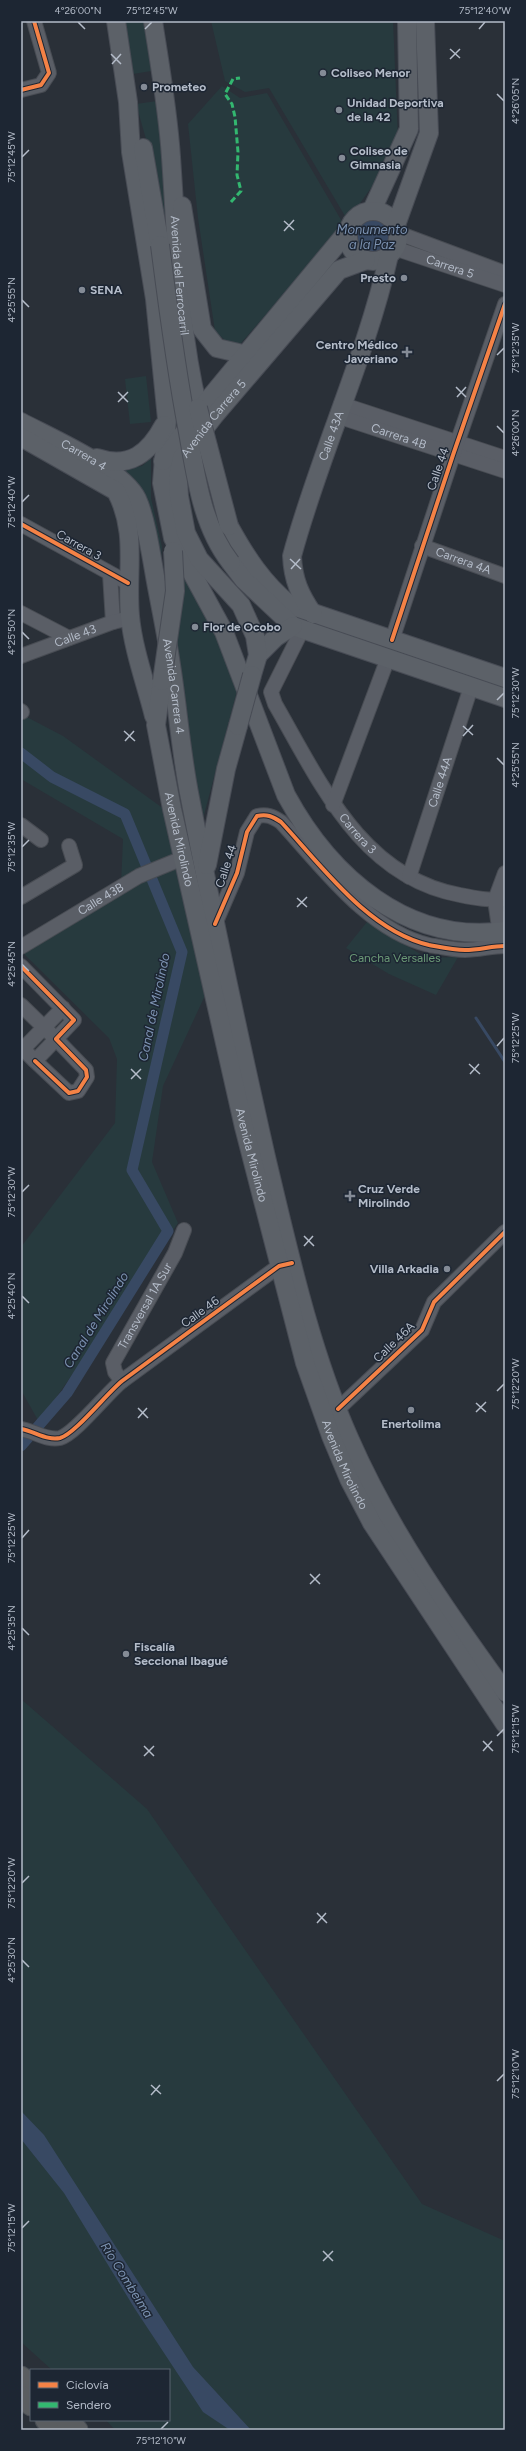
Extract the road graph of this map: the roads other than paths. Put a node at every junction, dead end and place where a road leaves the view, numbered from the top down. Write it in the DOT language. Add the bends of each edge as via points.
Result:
graph roads {
  1 [pos="34,21"];
  2 [pos="116,21"];
  3 [pos="153,21"];
  4 [pos="407,21"];
  5 [pos="425,21"];
  6 [pos="21,90"];
  7 [pos="130,122"];
  8 [pos="172,175"];
  9 [pos="372,210"];
  10 [pos="347,232"];
  11 [pos="394,240"];
  12 [pos="168,245"];
  13 [pos="366,260"];
  14 [pos="505,274"];
  15 [pos="505,285"];
  16 [pos="505,304"];
  17 [pos="247,355"];
  18 [pos="339,410"];
  19 [pos="167,419"];
  20 [pos="21,422"];
  21 [pos="21,437"];
  22 [pos="455,448"];
  23 [pos="78,453"];
  24 [pos="505,458"];
  25 [pos="163,462"];
  26 [pos="505,471"];
  27 [pos="116,491"];
  28 [pos="137,499"];
  29 [pos="21,524"];
  30 [pos="173,544"];
  31 [pos="422,546"];
  32 [pos="110,574"];
  33 [pos="505,576"];
  34 [pos="128,583"];
  35 [pos="21,613"];
  36 [pos="313,614"];
  37 [pos="130,618"];
  38 [pos="113,622"];
  39 [pos="298,628"];
  40 [pos="70,638"];
  41 [pos="392,640"];
  42 [pos="258,655"];
  43 [pos="21,656"];
  44 [pos="388,658"];
  45 [pos="505,678"];
  46 [pos="471,687"];
  47 [pos="505,698"];
  48 [pos="156,725"];
  49 [pos="333,806"];
  50 [pos="21,825"];
  51 [pos="41,840"];
  52 [pos="69,846"];
  53 [pos="183,858"];
  54 [pos="505,873"];
  55 [pos="205,874"];
  56 [pos="408,877"];
  57 [pos="21,896"];
  58 [pos="500,900"];
  59 [pos="215,924"];
  60 [pos="503,939"];
  61 [pos="21,947"];
  62 [pos="21,966"];
  63 [pos="21,1005"];
  64 [pos="63,1008"];
  65 [pos="44,1028"];
  66 [pos="56,1039"];
  67 [pos="22,1048"];
  68 [pos="35,1061"];
  69 [pos="184,1230"];
  70 [pos="505,1232"];
  71 [pos="285,1265"];
  72 [pos="122,1381"];
  73 [pos="338,1409"];
  74 [pos="23,1429"];
  75 [pos="505,1692"];
  76 [pos="505,1724"];
  77 [pos="21,2377"];
  78 [pos="30,2385"];
  79 [pos="21,2396"];
  80 [pos="30,2404"];
  81 [pos="47,2421"];
  82 [pos="67,2421"];
  83 [pos="57,2430"];
  84 [pos="77,2430"];
  1 -- 6 [label="street" via="49,73 41,86"];
  2 -- 7 [label="main road"];
  3 -- 8 [label="main road, Avenida del Ferrocarril"];
  4 -- 9 [label="main road" via="409,129"];
  5 -- 11 [label="main road" via="429,133"];
  7 -- 12 [label="main road, Avenida del Ferrocarril" via="144,151"];
  7 -- 19 [label="main road" via="132,152 155,299"];
  8 -- 12 [label="main road, Avenida del Ferrocarril"];
  8 -- 17 [label="main road" via="177,182 188,233 202,329 217,348"];
  9 -- 10 [label="main road" via="355,217"];
  9 -- 11 [label="main road" via="386,214"];
  10 -- 13 [label="main road" via="352,251"];
  10 -- 17 [label="main road, Avenida Carrera 5"];
  11 -- 13 [label="main road" via="374,261"];
  11 -- 14 [label="street, Carrera 5"];
  11 -- 15 [label="street, Carrera 5"];
  11 -- 18 [label="main road, Calle 43A" via="374,316"];
  12 -- 36 [label="main road, Avenida del Ferrocarril, bridge" via="189,371 229,526 243,551 271,589 290,605"];
  12 -- 39 [label="main road, Avenida del Ferrocarril, bridge" via="177,372 196,474 212,532 220,549 250,585"];
  13 -- 42 [label="main road, Avenida Carrera 5" via="339,270 214,416 182,458 178,478 180,509 192,547 208,570 241,605 255,636"];
  16 -- 22 [label="street, Calle 44"];
  17 -- 25 [label="main road, Avenida Carrera 5" via="208,400"];
  18 -- 22 [label="street, Carrera 4B"];
  18 -- 36 [label="main road, Calle 43A" via="292,556 293,576 298,592"];
  19 -- 23 [label="main road" via="154,443 130,461 105,461"];
  19 -- 25 [label="main road"];
  20 -- 23 [label="main road, Carrera 4"];
  21 -- 27 [label="main road, Carrera 4"];
  22 -- 24 [label="street, Carrera 4B"];
  22 -- 26 [label="street, Carrera 4B"];
  22 -- 31 [label="street, Calle 44"];
  23 -- 28 [label="main road, Carrera 4" via="111,471 128,486"];
  25 -- 30 [label="main road" via="162,483"];
  27 -- 34 [label="main road, Avenida Carrera 4" via="123,504 131,536"];
  28 -- 55 [label="main road, Avenida Carrera 4" via="152,559 171,662 189,794"];
  29 -- 32 [label="street, Carrera 3"];
  30 -- 48 [label="main road, Avenida Mirolindo, bridge" via="175,591"];
  30 -- 60 [label="main road" via="224,632 286,795 316,840 363,892 396,913 430,926"];
  31 -- 33 [label="street, Carrera 4A"];
  31 -- 41 [label="street, Calle 44"];
  32 -- 34 [label="street, Carrera 3"];
  32 -- 38 [label="street"];
  34 -- 37 [label="main road, Avenida Carrera 4"];
  35 -- 40 [label="street"];
  36 -- 41 [label="main road"];
  37 -- 38 [label="street, Calle 43"];
  37 -- 48 [label="main road, Avenida Carrera 4"];
  38 -- 40 [label="street, Calle 43"];
  39 -- 42 [label="main road" via="276,637"];
  39 -- 44 [label="main road"];
  39 -- 49 [label="street, Carrera 3" via="271,692 275,704"];
  40 -- 43 [label="street, Calle 43"];
  41 -- 45 [label="main road"];
  42 -- 55 [label="main road, Avenida Mirolindo, bridge" via="226,769"];
  44 -- 46 [label="main road"];
  44 -- 49 [label="street"];
  46 -- 47 [label="main road"];
  46 -- 56 [label="street, Calle 44A"];
  48 -- 53 [label="main road, Avenida Mirolindo"];
  49 -- 56 [label="street, Carrera 3" via="350,828"];
  50 -- 51 [label="street"];
  52 -- 57 [label="street" via="75,865"];
  53 -- 61 [label="street, Calle 43B" via="140,876"];
  53 -- 71 [label="main road, Avenida Mirolindo" via="262,1201"];
  54 -- 58 [label="street"];
  55 -- 59 [label="main road, Avenida Mirolindo"];
  56 -- 58 [label="street, Carrera 3" via="443,892"];
  58 -- 60 [label="street"];
  59 -- 60 [label="street, Calle 44" via="237,873 247,832 257,816 265,814 281,822 343,891 371,915 400,933 428,945 464,950"];
  59 -- 71 [label="main road, Avenida Mirolindo"];
  62 -- 64 [label="street"];
  63 -- 65 [label="street"];
  64 -- 65 [label="street"];
  64 -- 66 [label="street" via="74,1020"];
  65 -- 66 [label="street"];
  65 -- 67 [label="street"];
  66 -- 68 [label="street"];
  66 -- 68 [label="street" via="86,1070 87,1077 78,1091 72,1094 66,1091"];
  67 -- 68 [label="street"];
  69 -- 72 [label="street, Transversal 1A Sur" via="175,1253 113,1363 115,1372"];
  70 -- 73 [label="street, Calle 46A" via="434,1302 422,1330"];
  71 -- 72 [label="street, Calle 46"];
  71 -- 73 [label="main road, Avenida Mirolindo"];
  71 -- 76 [label="main road, Avenida Mirolindo" via="305,1363 349,1479 372,1523"];
  72 -- 74 [label="street, Calle 46" via="106,1394 73,1432 60,1438 42,1436"];
  73 -- 75 [label="main road, Avenida Mirolindo" via="395,1531"];
  77 -- 78 [label="highway"];
  79 -- 80 [label="highway"];
  81 -- 83 [label="highway"];
  82 -- 84 [label="highway"];
}
